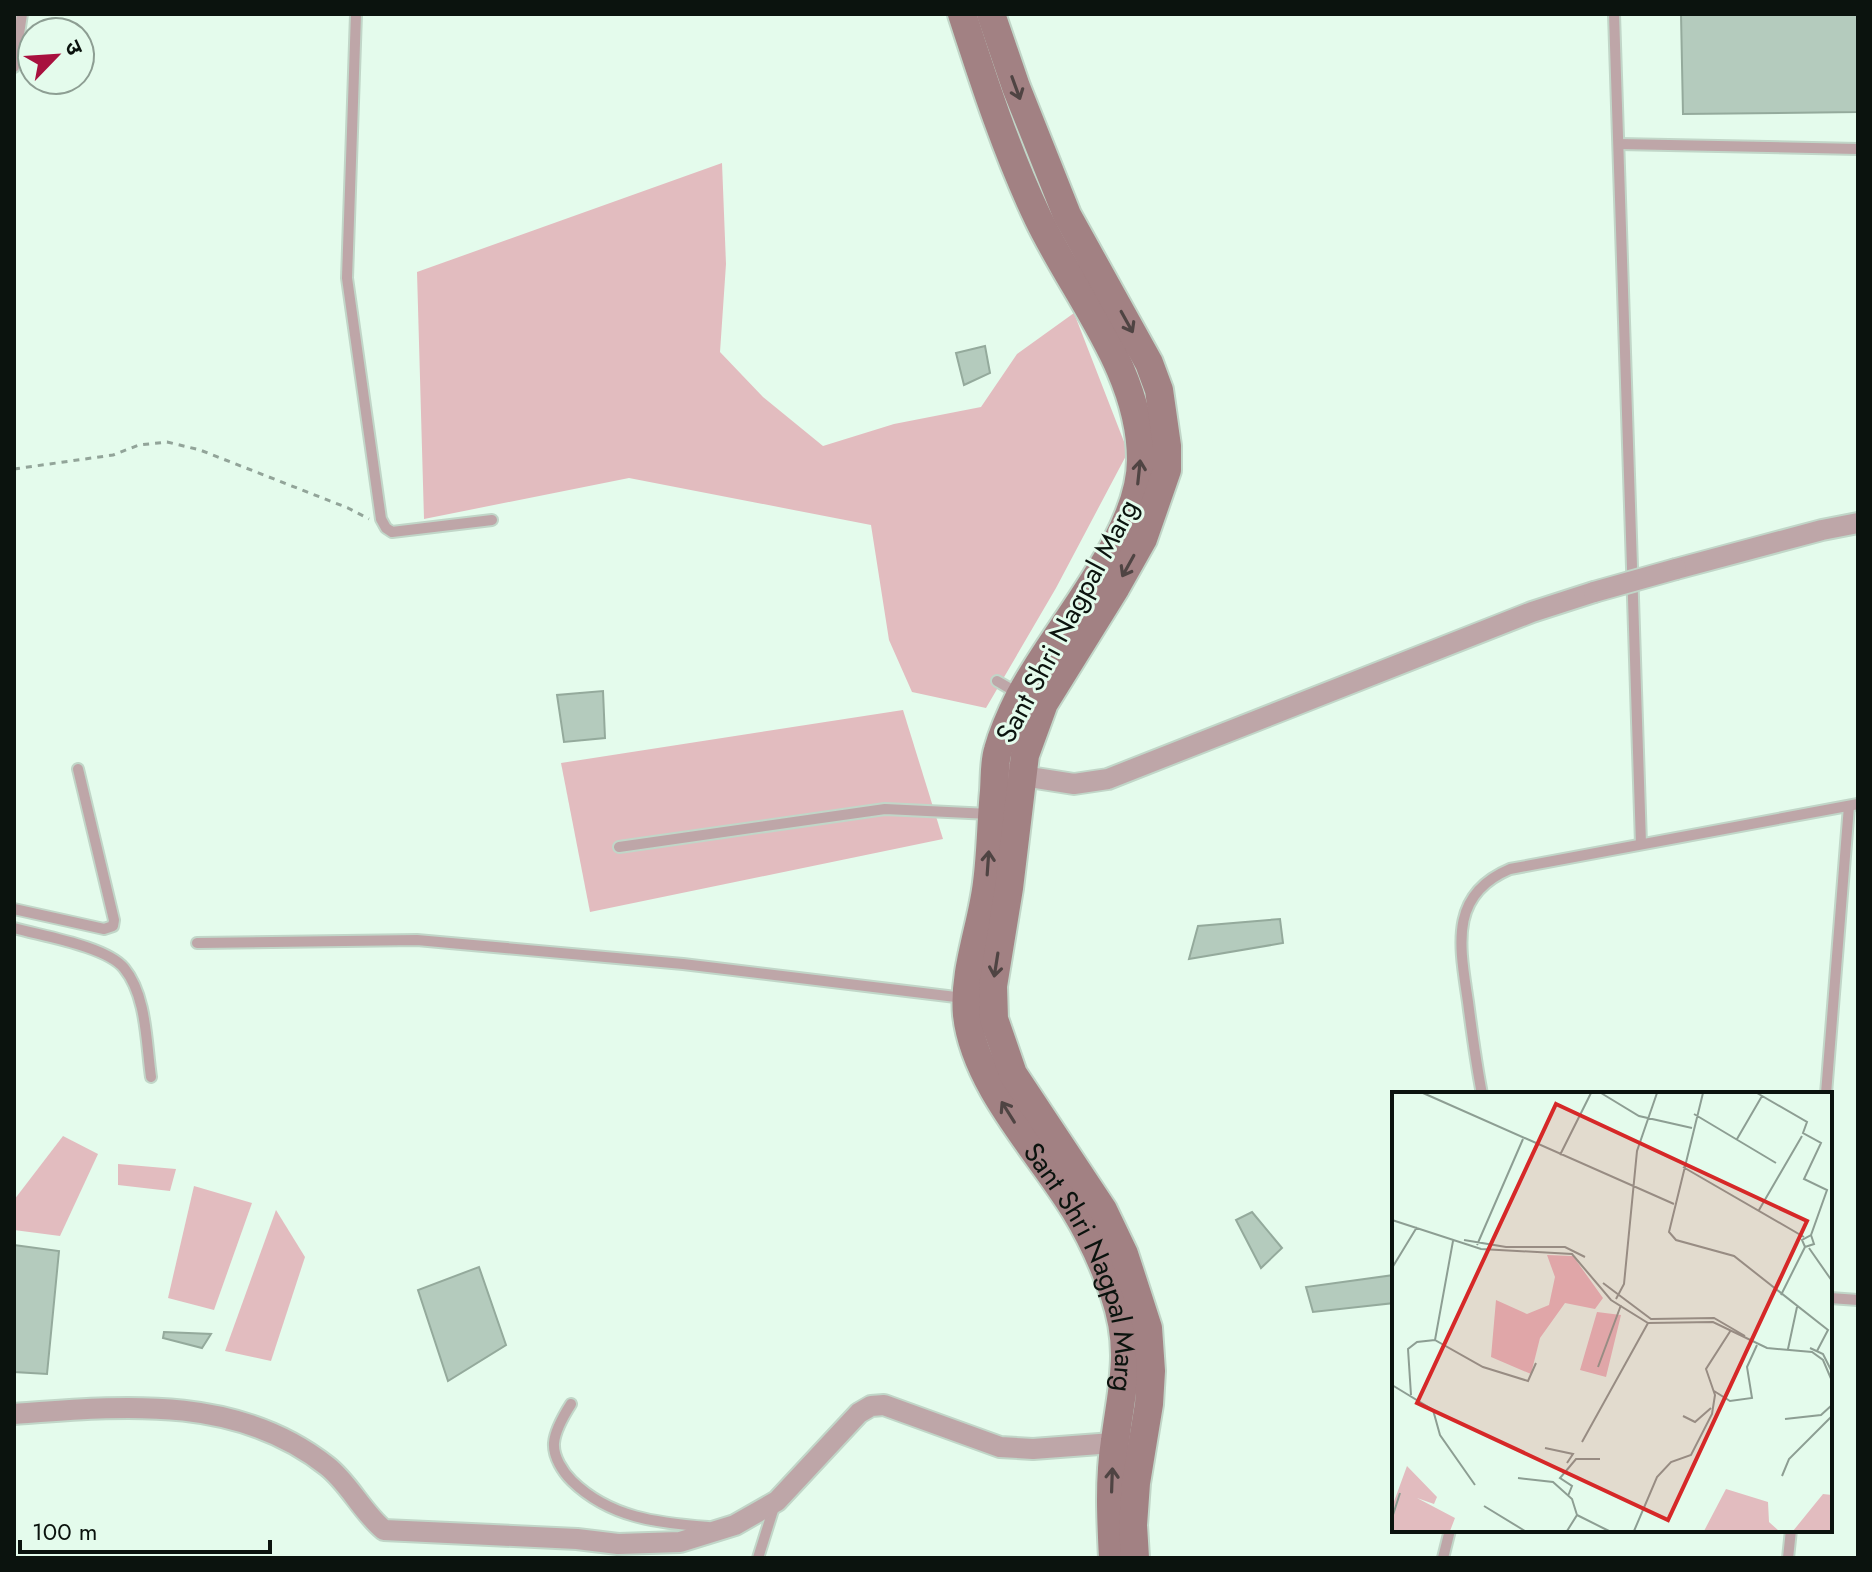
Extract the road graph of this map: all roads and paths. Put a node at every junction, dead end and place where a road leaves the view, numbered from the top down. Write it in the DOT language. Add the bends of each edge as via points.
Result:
graph roads {
  1 [pos="22,14"];
  2 [pos="356,14"];
  3 [pos="962,14"];
  4 [pos="991,14"];
  5 [pos="1614,14"];
  6 [pos="14,67"];
  7 [pos="1619,144"];
  8 [pos="1858,149"];
  9 [pos="14,469"];
  10 [pos="492,520"];
  11 [pos="1858,523"];
  12 [pos="386,528"];
  13 [pos="78,769"];
  14 [pos="1008,774"];
  15 [pos="1854,805"];
  16 [pos="992,814"];
  17 [pos="1641,844"];
  18 [pos="619,847"];
  19 [pos="14,909"];
  20 [pos="14,928"];
  21 [pos="197,943"];
  22 [pos="967,999"];
  23 [pos="151,1077"];
  24 [pos="1482,1092"];
  25 [pos="1826,1092"];
  26 [pos="1832,1298"];
  27 [pos="1858,1300"];
  28 [pos="571,1404"];
  29 [pos="14,1414"];
  30 [pos="1128,1442"];
  31 [pos="777,1501"];
  32 [pos="725,1528"];
  33 [pos="1450,1532"];
  34 [pos="1791,1532"];
  35 [pos="758,1558"];
  36 [pos="1113,1558"];
  37 [pos="1135,1558"];
  38 [pos="1443,1558"];
  39 [pos="1788,1558"];
  1 -- 6 [label="lane"];
  2 -- 12 [label="lane" via="347,278"];
  14 -- 3 [label="street, Sant Shri Nagpal Marg, one-way" via="997,751 1009,688 1122,528 1136,492 1140,441 1132,396 1037,216"];
  4 -- 14 [label="street, Sant Shri Nagpal Marg, one-way" via="1067,215 1149,363 1159,390 1167,446 1167,470 1143,539 1044,703 1025,755"];
  5 -- 7 [label="lane"];
  7 -- 8 [label="lane"];
  7 -- 17 [label="lane"];
  9 -- 12 [label="path" via="167,442 338,503"];
  10 -- 12 [label="lane" via="392,532"];
  11 -- 14 [label="street, bridge" via="1532,612 1108,779 1074,784"];
  13 -- 19 [label="lane" via="115,923 104,929"];
  14 -- 16 [label="street, Sant Shri Nagpal Marg"];
  14 -- 30 [label="street, Sant Shri Nagpal Marg, one-way" via="1009,888 993,986 994,1019 1013,1074 1103,1210 1136,1287 1148,1328 1151,1371 1149,1404"];
  15 -- 17 [label="lane"];
  15 -- 25 [label="lane"];
  16 -- 18 [label="lane" via="885,809"];
  22 -- 16 [label="street, Sant Shri Nagpal Marg, one-way" via="987,883"];
  17 -- 24 [label="lane" via="1510,869 1495,875 1473,897 1460,944"];
  20 -- 23 [label="lane" via="96,951 125,969 139,1000"];
  21 -- 22 [label="lane" via="417,940 683,964"];
  30 -- 22 [label="street, Sant Shri Nagpal Marg, one-way" via="1125,1332 1115,1294 1074,1209 988,1076 973,1044"];
  26 -- 27 [label="lane"];
  28 -- 32 [label="lane" via="554,1443 567,1476 582,1490 625,1515"];
  29 -- 32 [label="street" via="158,1407 233,1420 318,1459 373,1521 390,1532 652,1544 680,1542"];
  30 -- 31 [label="street" via="1015,1449 884,1405 871,1406 849,1422"];
  36 -- 30 [label="street, Sant Shri Nagpal Marg, one-way" via="1112,1477"];
  30 -- 37 [label="street, Sant Shri Nagpal Marg"];
  31 -- 32 [label="street"];
  31 -- 35 [label="lane"];
  33 -- 38 [label="lane"];
  34 -- 39 [label="lane"];
}
